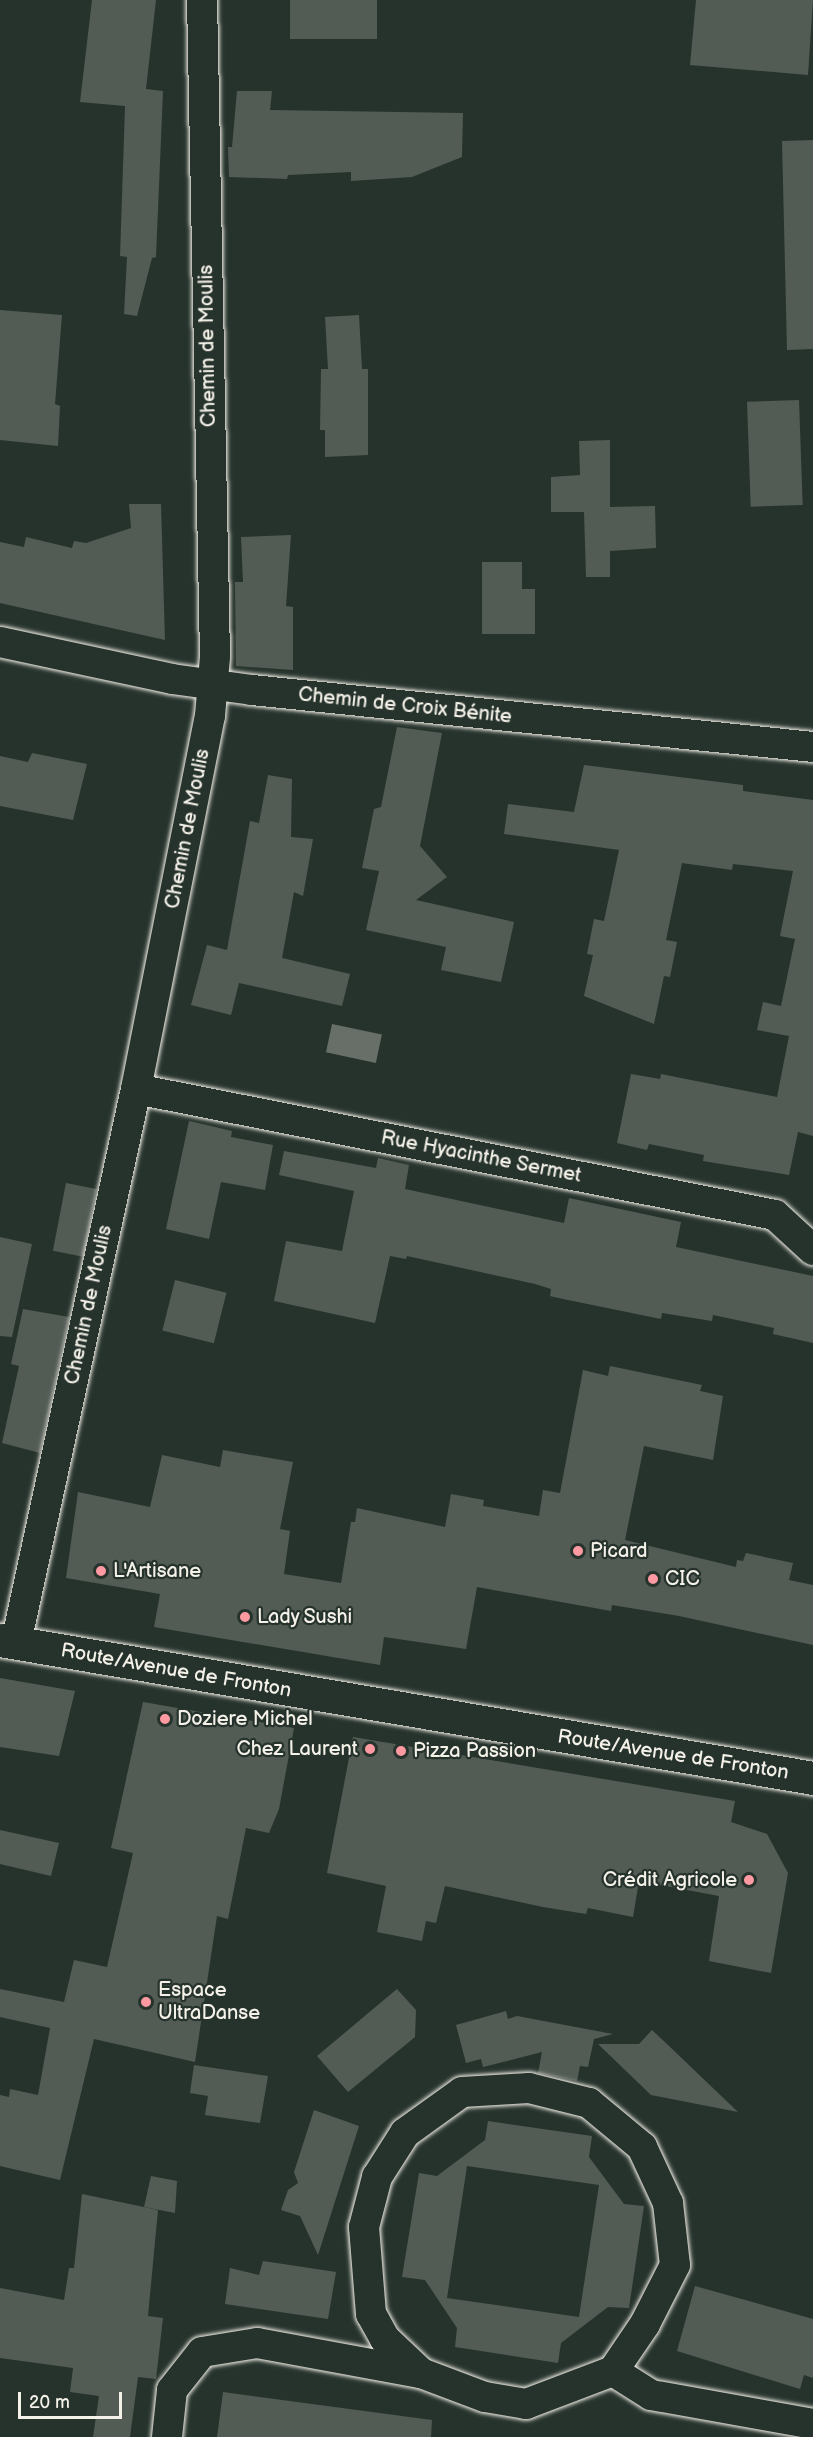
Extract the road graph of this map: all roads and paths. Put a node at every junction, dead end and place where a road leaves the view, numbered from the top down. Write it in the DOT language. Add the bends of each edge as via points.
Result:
graph roads {
  1 [pos="202,0"];
  2 [pos="0,642"];
  3 [pos="213,685"];
  4 [pos="813,747"];
  5 [pos="136,1089"];
  6 [pos="813,1250"];
  7 [pos="8,1642"];
  8 [pos="813,1778"];
  9 [pos="613,2372"];
  10 [pos="421,2373"];
  11 [pos="813,2424"];
  12 [pos="167,2437"];
  1 -- 3 [label="street, Chemin de Moulis"];
  2 -- 3 [label="street, Chemin de Croix Bénite"];
  3 -- 4 [label="street, Chemin de Croix Bénite"];
  3 -- 5 [label="street, Chemin de Moulis"];
  5 -- 6 [label="street, Rue Hyacinthe Sermet" via="775,1215"];
  5 -- 7 [label="street, Chemin de Moulis"];
  7 -- 8 [label="main road, Route/Avenue de Fronton"];
  9 -- 10 [label="street" via="526,2404 485,2397"];
  9 -- 10 [label="street" via="645,2324 675,2265 668,2203 642,2147 598,2110 589,2103 529,2088 462,2092 405,2133 377,2177 364,2227 371,2314 385,2339"];
  9 -- 11 [label="street" via="651,2395"];
  10 -- 12 [label="street" via="256,2343 202,2352 172,2390"];
}
